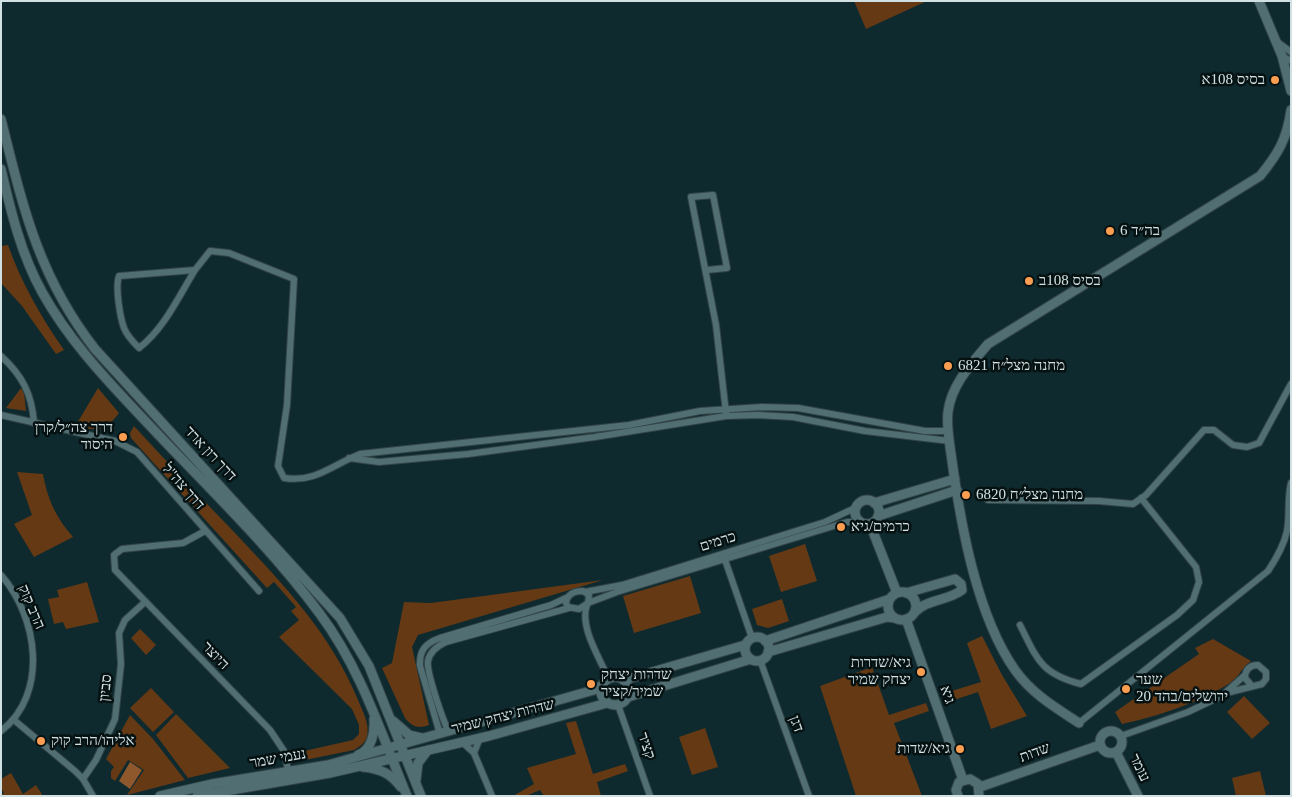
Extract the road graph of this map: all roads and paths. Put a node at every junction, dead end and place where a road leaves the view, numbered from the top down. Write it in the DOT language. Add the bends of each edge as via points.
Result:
graph roads {
  1 [pos="1259,1"];
  2 [pos="1286,54"];
  3 [pos="1291,62"];
  4 [pos="1291,91"];
  5 [pos="1291,110"];
  6 [pos="1,120"];
  7 [pos="1,170"];
  8 [pos="195,270"];
  9 [pos="707,270"];
  10 [pos="1,356"];
  11 [pos="1291,384"];
  12 [pos="726,408"];
  13 [pos="1,415"];
  14 [pos="726,416"];
  15 [pos="34,423"];
  16 [pos="949,436"];
  17 [pos="350,458"];
  18 [pos="954,479"];
  19 [pos="1291,483"];
  20 [pos="957,490"];
  21 [pos="1141,498"];
  22 [pos="988,500"];
  23 [pos="874,503"];
  24 [pos="856,508"];
  25 [pos="878,516"];
  26 [pos="860,522"];
  27 [pos="870,524"];
  28 [pos="204,531"];
  29 [pos="724,557"];
  30 [pos="1,575"];
  31 [pos="259,591"];
  32 [pos="585,592"];
  33 [pos="898,595"];
  34 [pos="568,596"];
  35 [pos="145,602"];
  36 [pos="588,604"];
  37 [pos="570,608"];
  38 [pos="915,612"];
  39 [pos="895,618"];
  40 [pos="906,620"];
  41 [pos="1020,625"];
  42 [pos="588,629"];
  43 [pos="752,638"];
  44 [pos="765,641"];
  45 [pos="745,645"];
  46 [pos="768,652"];
  47 [pos="755,659"];
  48 [pos="1245,675"];
  49 [pos="608,678"];
  50 [pos="622,679"];
  51 [pos="601,686"];
  52 [pos="1252,686"];
  53 [pos="628,697"];
  54 [pos="1219,697"];
  55 [pos="607,703"];
  56 [pos="618,705"];
  57 [pos="373,712"];
  58 [pos="390,717"];
  59 [pos="14,720"];
  60 [pos="1079,723"];
  61 [pos="1,731"];
  62 [pos="444,733"];
  63 [pos="1121,736"];
  64 [pos="430,737"];
  65 [pos="480,738"];
  66 [pos="462,742"];
  67 [pos="401,745"];
  68 [pos="1100,745"];
  69 [pos="428,750"];
  70 [pos="1116,752"];
  71 [pos="391,753"];
  72 [pos="474,753"];
  73 [pos="404,755"];
  74 [pos="344,760"];
  75 [pos="358,766"];
  76 [pos="289,776"];
  77 [pos="83,779"];
  78 [pos="963,780"];
  79 [pos="417,785"];
  80 [pos="979,792"];
  81 [pos="407,795"];
  82 [pos="955,795"];
  83 [pos="93,796"];
  84 [pos="160,796"];
  85 [pos="197,796"];
  86 [pos="421,796"];
  87 [pos="492,796"];
  88 [pos="650,796"];
  89 [pos="809,796"];
  90 [pos="1138,796"];
  1 -- 2 [label="street" via="1275,40"];
  2 -- 3 [label="street"];
  2 -- 4 [label="street"];
  5 -- 16 [label="street" via="1288,131 1276,156 1260,176 988,344 962,376 948,411"];
  6 -- 58 [label="street, דרך רון ארד" via="29,228 65,308 95,349 340,618 369,666"];
  7 -- 57 [label="street, דרך רון ארד" via="31,270 61,325 88,360 299,587 351,660"];
  8 -- 8 [label="street" via="119,276 117,290 124,327 139,348 165,319"];
  8 -- 17 [label="street" via="210,251 238,256 294,279 286,405 278,466 284,478 298,480 314,477"];
  9 -- 9 [label="street" via="691,197 713,195 727,268"];
  9 -- 12 [label="street"];
  10 -- 15 [label="street" via="27,387"];
  11 -- 21 [label="street" via="1259,443 1247,447 1233,445 1214,430 1204,430"];
  12 -- 14 [label="street"];
  12 -- 16 [label="street" via="798,408"];
  12 -- 17 [label="street" via="629,425 360,454"];
  13 -- 15 [label="street, דרך צה\"ל"];
  14 -- 16 [label="street" via="793,417 866,431"];
  14 -- 17 [label="street" via="468,454 379,462"];
  15 -- 28 [label="street, דרך צה\"ל" via="115,441 137,452"];
  16 -- 18 [label="street"];
  18 -- 20 [label="street"];
  18 -- 23 [label="street"];
  19 -- 60 [label="street" via="1287,499 1287,531 1268,571"];
  20 -- 25 [label="street"];
  20 -- 60 [label="street" via="979,593 990,626 1015,670 1042,700"];
  21 -- 22 [label="street" via="1133,504"];
  21 -- 41 [label="street" via="1196,567 1199,582 1193,600 1136,647 1081,684 1060,679 1039,662"];
  23 -- 24 [label="street" via="865,500"];
  23 -- 25 [label="street"];
  24 -- 26 [label="street" via="855,516"];
  24 -- 29 [label="street, כרמים"];
  25 -- 27 [label="street"];
  26 -- 27 [label="street"];
  26 -- 29 [label="street, כרמים" via="847,522"];
  27 -- 33 [label="street"];
  28 -- 31 [label="street, דרך צה\"ל"];
  28 -- 35 [label="street, היוצר" via="183,543 126,547 114,555 119,576"];
  29 -- 32 [label="street, כרמים"];
  29 -- 36 [label="street, כרמים"];
  29 -- 43 [label="street"];
  30 -- 59 [label="street, הרב קוק" via="22,609 32,648 30,686"];
  32 -- 34 [label="street"];
  32 -- 36 [label="street" via="590,597"];
  33 -- 38 [label="street" via="915,600"];
  33 -- 38 [label="street" via="955,578 961,584 962,590 956,594 926,604"];
  33 -- 39 [label="street" via="888,607"];
  33 -- 44 [label="street"];
  34 -- 37 [label="street" via="566,603"];
  34 -- 62 [label="street" via="551,605 426,645 420,655 420,666"];
  35 -- 76 [label="street, היוצר" via="270,730 284,751"];
  35 -- 77 [label="street, סביון" via="125,620 119,633 121,664 115,719 96,760"];
  36 -- 37 [label="street" via="579,609"];
  36 -- 42 [label="street" via="585,617"];
  37 -- 42 [label="street"];
  37 -- 62 [label="street" via="446,642 433,650 428,665"];
  38 -- 40 [label="street"];
  39 -- 40 [label="street"];
  39 -- 46 [label="street" via="887,617"];
  40 -- 78 [label="street, גיא"];
  42 -- 49 [label="street"];
  43 -- 44 [label="street" via="759,637"];
  43 -- 45 [label="street"];
  44 -- 46 [label="street"];
  45 -- 47 [label="street" via="745,652"];
  45 -- 50 [label="street"];
  46 -- 47 [label="street"];
  47 -- 53 [label="street"];
  47 -- 89 [label="street, דגן"];
  48 -- 52 [label="street" via="1246,682"];
  48 -- 52 [label="street" via="1250,666 1258,665 1264,669 1264,682"];
  48 -- 54 [label="street"];
  49 -- 50 [label="street"];
  49 -- 51 [label="street"];
  50 -- 53 [label="street" via="629,689"];
  51 -- 55 [label="street" via="600,694"];
  51 -- 62 [label="street, שדרות יצחק שמיר"];
  52 -- 54 [label="street"];
  53 -- 56 [label="street"];
  54 -- 63 [label="street"];
  55 -- 56 [label="street"];
  55 -- 65 [label="street, שדרות יצחק שמיר"];
  56 -- 88 [label="street, קציר"];
  57 -- 71 [label="street, דרך רון ארד"];
  57 -- 74 [label="street" via="375,727 369,746 362,753"];
  58 -- 64 [label="street" via="409,736"];
  58 -- 67 [label="street, דרך רון ארד"];
  59 -- 61 [label="street, הרב קוק"];
  59 -- 77 [label="street"];
  62 -- 64 [label="street, שדרות יצחק שמיר"];
  63 -- 68 [label="street" via="1112,730 1105,732 1100,737"];
  63 -- 70 [label="street" via="1122,747"];
  64 -- 67 [label="street, שדרות יצחק שמיר"];
  65 -- 66 [label="street, שדרות יצחק שמיר"];
  65 -- 72 [label="street"];
  66 -- 69 [label="street, שדרות יצחק שמיר"];
  66 -- 72 [label="street"];
  67 -- 71 [label="street, נעמי שמר"];
  67 -- 73 [label="street, דרך רון ארד"];
  68 -- 70 [label="street" via="1107,752"];
  68 -- 80 [label="street, שדות"];
  69 -- 73 [label="street, שדרות יצחק שמיר"];
  69 -- 79 [label="street" via="418,763"];
  70 -- 90 [label="street, עומר"];
  71 -- 73 [label="street, נעמי שמר"];
  71 -- 74 [label="street, נעמי שמר"];
  71 -- 75 [label="street, נעמי שמר"];
  71 -- 81 [label="street, דרך רון ארד"];
  72 -- 87 [label="street"];
  73 -- 79 [label="street, דרך רון ארד"];
  74 -- 76 [label="street, נעמי שמר"];
  75 -- 76 [label="street, נעמי שמר"];
  75 -- 81 [label="street" via="388,773"];
  76 -- 84 [label="street, נעמי שמר"];
  76 -- 85 [label="street, נעמי שמר"];
  77 -- 83 [label="street"];
  78 -- 80 [label="street" via="973,780"];
  78 -- 82 [label="street"];
  79 -- 86 [label="street, דרך רון ארד"];
}
